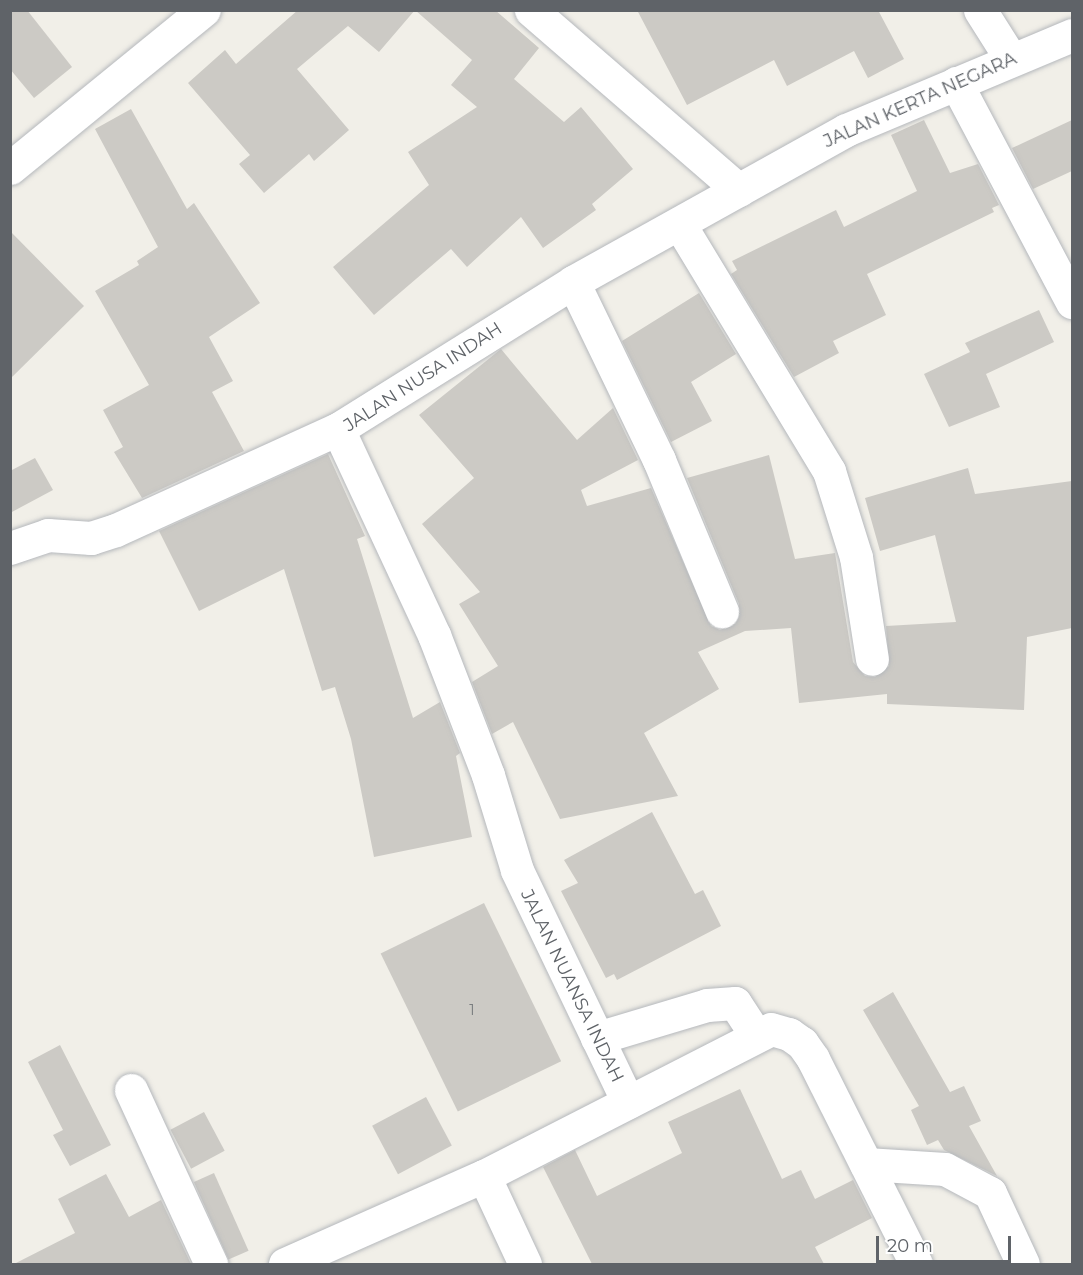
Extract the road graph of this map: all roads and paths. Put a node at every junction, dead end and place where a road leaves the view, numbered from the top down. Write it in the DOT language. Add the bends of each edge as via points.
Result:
graph roads {
  1 [pos="204,10"];
  2 [pos="531,10"];
  3 [pos="980,10"];
  4 [pos="1072,35"];
  5 [pos="1011,59"];
  6 [pos="956,83"];
  7 [pos="10,168"];
  8 [pos="740,190"];
  9 [pos="680,225"];
  10 [pos="573,282"];
  11 [pos="1072,302"];
  12 [pos="338,429"];
  13 [pos="10,548"];
  14 [pos="722,611"];
  15 [pos="872,659"];
  16 [pos="517,870"];
  17 [pos="755,1034"];
  18 [pos="597,1038"];
  19 [pos="131,1090"];
  20 [pos="628,1102"];
  21 [pos="866,1164"];
  22 [pos="484,1176"];
  23 [pos="211,1264"];
  24 [pos="285,1264"];
  25 [pos="525,1264"];
  26 [pos="916,1264"];
  27 [pos="1023,1264"];
  1 -- 7 [label="street"];
  2 -- 8 [label="street"];
  3 -- 5 [label="street"];
  4 -- 5 [label="street, JALAN KERTA NEGARA"];
  5 -- 6 [label="street, JALAN KERTA NEGARA"];
  6 -- 8 [label="street, JALAN KERTA NEGARA" via="846,130"];
  6 -- 11 [label="street"];
  8 -- 9 [label="street, JALAN NUSA INDAH"];
  9 -- 10 [label="street, JALAN NUSA INDAH"];
  9 -- 15 [label="street" via="830,471 856,557"];
  10 -- 12 [label="street, JALAN NUSA INDAH"];
  10 -- 14 [label="street" via="659,460"];
  12 -- 13 [label="street" via="116,530 91,538 48,535"];
  12 -- 16 [label="street, JALAN NUSA INDAH" via="434,635 488,775"];
  16 -- 18 [label="street, JALAN NUANSA INDAH"];
  17 -- 18 [label="street" via="735,1003 707,1005"];
  17 -- 20 [label="street"];
  17 -- 21 [label="street" via="771,1029 802,1043"];
  18 -- 20 [label="street, JALAN NUANSA INDAH"];
  19 -- 23 [label="street"];
  20 -- 22 [label="street"];
  21 -- 26 [label="street"];
  21 -- 27 [label="street" via="945,1169 990,1193"];
  22 -- 24 [label="street"];
  22 -- 25 [label="street"];
}
